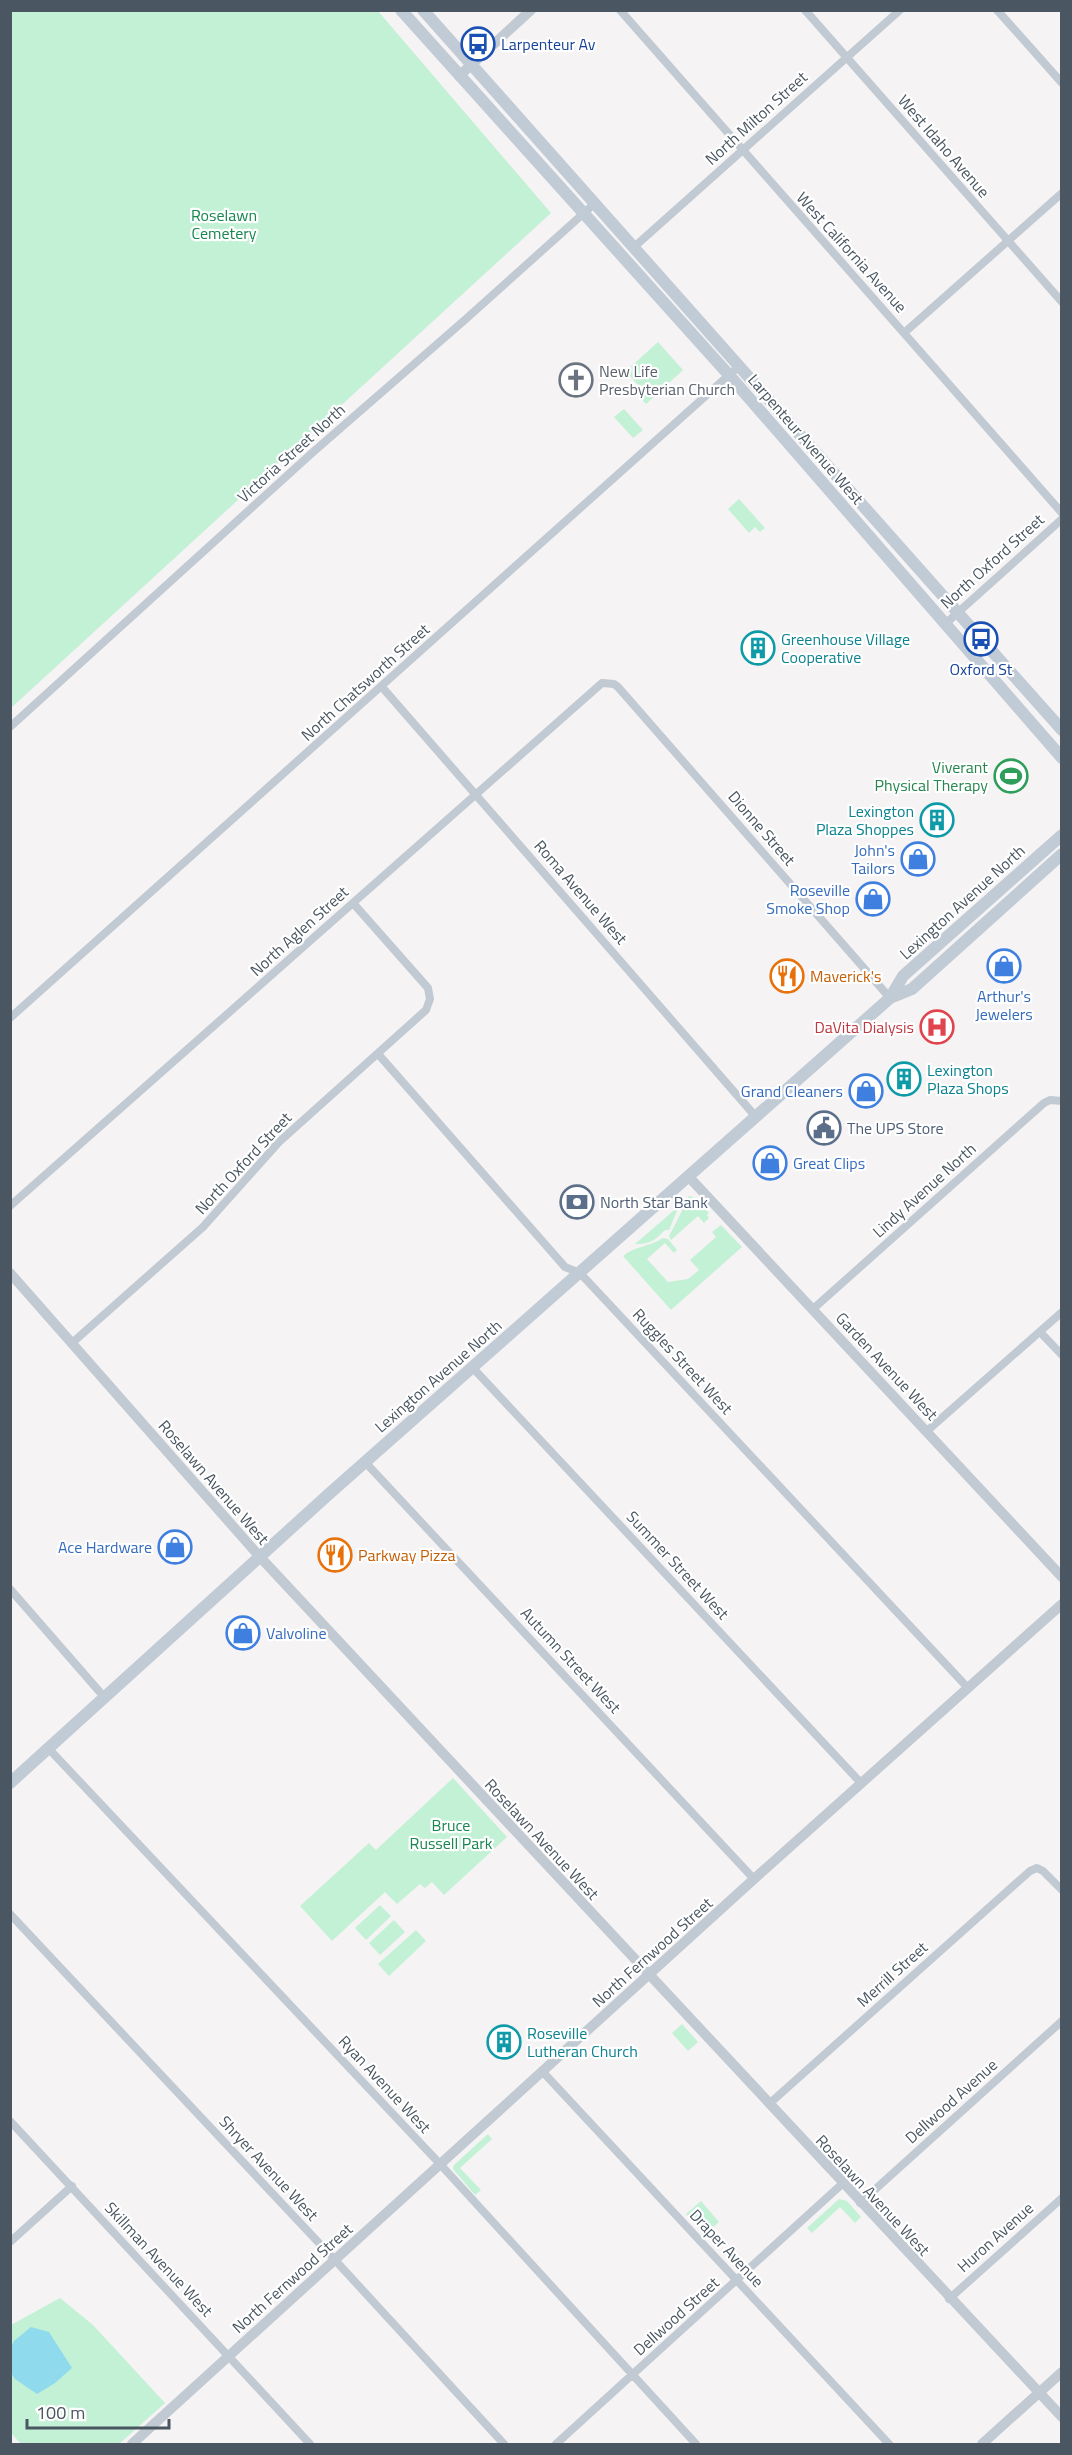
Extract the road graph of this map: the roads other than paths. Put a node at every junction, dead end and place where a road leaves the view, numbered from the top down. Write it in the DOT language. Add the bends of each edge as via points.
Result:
graph roads {
  1 [pos="401,10"];
  2 [pos="423,10"];
  3 [pos="531,10"];
  4 [pos="620,10"];
  5 [pos="805,10"];
  6 [pos="900,10"];
  7 [pos="998,10"];
  8 [pos="846,58"];
  9 [pos="471,66"];
  10 [pos="459,76"];
  11 [pos="1062,83"];
  12 [pos="742,150"];
  13 [pos="1062,193"];
  14 [pos="594,204"];
  15 [pos="584,213"];
  16 [pos="1007,240"];
  17 [pos="633,248"];
  18 [pos="1062,302"];
  19 [pos="904,333"];
  20 [pos="734,371"];
  21 [pos="1062,513"];
  22 [pos="1062,519"];
  23 [pos="957,612"];
  24 [pos="944,625"];
  25 [pos="608,682"];
  26 [pos="382,687"];
  27 [pos="10,727"];
  28 [pos="1062,730"];
  29 [pos="1062,758"];
  30 [pos="477,795"];
  31 [pos="1062,835"];
  32 [pos="1062,854"];
  33 [pos="353,903"];
  34 [pos="890,998"];
  35 [pos="10,1018"];
  36 [pos="379,1055"];
  37 [pos="1059,1100"];
  38 [pos="756,1118"];
  39 [pos="689,1177"];
  40 [pos="10,1206"];
  41 [pos="10,1273"];
  42 [pos="580,1273"];
  43 [pos="813,1309"];
  44 [pos="1062,1312"];
  45 [pos="1040,1332"];
  46 [pos="72,1343"];
  47 [pos="1062,1355"];
  48 [pos="472,1367"];
  49 [pos="927,1431"];
  50 [pos="365,1462"];
  51 [pos="260,1557"];
  52 [pos="1062,1577"];
  53 [pos="10,1590"];
  54 [pos="1062,1604"];
  55 [pos="968,1688"];
  56 [pos="105,1698"];
  57 [pos="48,1748"];
  58 [pos="10,1783"];
  59 [pos="861,1783"];
  60 [pos="754,1879"];
  61 [pos="1062,1890"];
  62 [pos="10,1914"];
  63 [pos="649,1975"];
  64 [pos="1062,2021"];
  65 [pos="542,2071"];
  66 [pos="769,2104"];
  67 [pos="10,2121"];
  68 [pos="440,2164"];
  69 [pos="842,2184"];
  70 [pos="72,2186"];
  71 [pos="1062,2198"];
  72 [pos="860,2203"];
  73 [pos="10,2242"];
  74 [pos="334,2259"];
  75 [pos="737,2281"];
  76 [pos="949,2299"];
  77 [pos="229,2356"];
  78 [pos="1062,2372"];
  79 [pos="633,2376"];
  80 [pos="1039,2393"];
  81 [pos="1062,2417"];
  82 [pos="132,2445"];
  83 [pos="310,2445"];
  84 [pos="504,2445"];
  85 [pos="556,2445"];
  86 [pos="696,2445"];
  87 [pos="889,2445"];
  88 [pos="982,2445"];
  1 -- 10 [label="main road, Larpenteur Avenue West"];
  2 -- 9 [label="main road, Larpenteur Avenue West"];
  3 -- 9 [label="street"];
  4 -- 12 [label="street, West California Avenue"];
  5 -- 8 [label="street, West Idaho Avenue"];
  6 -- 8 [label="street, North Milton Street"];
  7 -- 11 [label="street"];
  8 -- 12 [label="street, North Milton Street"];
  8 -- 16 [label="street, West Idaho Avenue"];
  9 -- 10 [label="street"];
  9 -- 14 [label="main road, Larpenteur Avenue West"];
  10 -- 15 [label="main road, Larpenteur Avenue West"];
  12 -- 17 [label="street, North Milton Street"];
  12 -- 19 [label="street, West California Avenue"];
  13 -- 16 [label="street"];
  14 -- 15 [label="street, Victoria Street North"];
  14 -- 17 [label="main road, Larpenteur Avenue West"];
  15 -- 20 [label="main road, Larpenteur Avenue West"];
  15 -- 27 [label="street, Victoria Street North"];
  16 -- 18 [label="street, West Idaho Avenue"];
  16 -- 19 [label="street"];
  17 -- 20 [label="main road, Larpenteur Avenue West"];
  19 -- 21 [label="street, West California Avenue"];
  20 -- 23 [label="main road, Larpenteur Avenue West"];
  20 -- 24 [label="main road, Larpenteur Avenue West"];
  20 -- 26 [label="street, North Chatsworth Street"];
  22 -- 23 [label="street, North Oxford Street"];
  23 -- 24 [label="street, North Oxford Street"];
  23 -- 28 [label="main road, Larpenteur Avenue West"];
  24 -- 29 [label="main road, Larpenteur Avenue West"];
  25 -- 30 [label="street, North Aglen Street" via="596,686"];
  25 -- 34 [label="street, Dionne Street" via="618,687"];
  26 -- 30 [label="street, Roma Avenue West"];
  26 -- 35 [label="street, North Chatsworth Street"];
  30 -- 33 [label="street, North Aglen Street"];
  30 -- 38 [label="street, Roma Avenue West"];
  31 -- 34 [label="main road, Lexington Avenue North" via="903,976"];
  32 -- 34 [label="main road, Lexington Avenue North" via="912,989"];
  33 -- 36 [label="street, North Oxford Street" via="428,988 430,999 426,1010"];
  33 -- 40 [label="street, North Aglen Street"];
  34 -- 38 [label="main road, Lexington Avenue North"];
  36 -- 42 [label="street, Ruggles Street West" via="565,1267"];
  36 -- 46 [label="street, North Oxford Street" via="279,1142 202,1227"];
  37 -- 43 [label="street, Lindy Avenue North" via="1044,1103"];
  38 -- 39 [label="main road, Lexington Avenue North"];
  39 -- 42 [label="main road, Lexington Avenue North"];
  39 -- 43 [label="street, Garden Avenue West"];
  41 -- 46 [label="street, Roselawn Avenue West"];
  42 -- 48 [label="main road, Lexington Avenue North"];
  42 -- 55 [label="street, Ruggles Street West"];
  43 -- 49 [label="street, Garden Avenue West"];
  44 -- 45 [label="street"];
  45 -- 47 [label="street"];
  45 -- 49 [label="street"];
  46 -- 51 [label="street, Roselawn Avenue West"];
  48 -- 50 [label="main road, Lexington Avenue North"];
  48 -- 59 [label="street, Summer Street West"];
  49 -- 52 [label="street, Garden Avenue West"];
  50 -- 51 [label="main road, Lexington Avenue North"];
  50 -- 60 [label="street, Autumn Street West"];
  51 -- 56 [label="main road, Lexington Avenue North"];
  51 -- 63 [label="street, Roselawn Avenue West"];
  53 -- 56 [label="street"];
  54 -- 55 [label="street, North Fernwood Street"];
  55 -- 59 [label="street, North Fernwood Street"];
  56 -- 57 [label="main road, Lexington Avenue North"];
  57 -- 58 [label="main road, Lexington Avenue North"];
  57 -- 68 [label="street, Ryan Avenue West"];
  59 -- 60 [label="street, North Fernwood Street"];
  60 -- 63 [label="street, North Fernwood Street"];
  61 -- 66 [label="street, Merrill Street" via="1043,1871 1030,1871"];
  62 -- 74 [label="street, Shryer Avenue West"];
  63 -- 65 [label="street, North Fernwood Street"];
  63 -- 66 [label="street, Roselawn Avenue West"];
  64 -- 72 [label="street, Dellwood Avenue"];
  65 -- 68 [label="street, North Fernwood Street"];
  65 -- 75 [label="street, Draper Avenue"];
  66 -- 69 [label="street, Roselawn Avenue West"];
  67 -- 70 [label="street, Skillman Avenue West"];
  68 -- 74 [label="street, North Fernwood Street"];
  68 -- 79 [label="street, Ryan Avenue West"];
  69 -- 72 [label="street, Roselawn Avenue West"];
  69 -- 75 [label="street, Dellwood Street"];
  70 -- 73 [label="street"];
  70 -- 77 [label="street, Skillman Avenue West"];
  71 -- 76 [label="street, Huron Avenue"];
  72 -- 76 [label="street, Roselawn Avenue West"];
  74 -- 77 [label="street, North Fernwood Street"];
  74 -- 84 [label="street, Shryer Avenue West"];
  75 -- 79 [label="street, Dellwood Street"];
  75 -- 87 [label="street, Draper Avenue"];
  76 -- 80 [label="street, Roselawn Avenue West"];
  77 -- 82 [label="street, North Fernwood Street"];
  77 -- 83 [label="street, Skillman Avenue West"];
  78 -- 80 [label="street"];
  79 -- 85 [label="street, Dellwood Street"];
  79 -- 86 [label="street, Ryan Avenue West"];
  80 -- 81 [label="street, Roselawn Avenue West"];
  80 -- 88 [label="street"];
}
